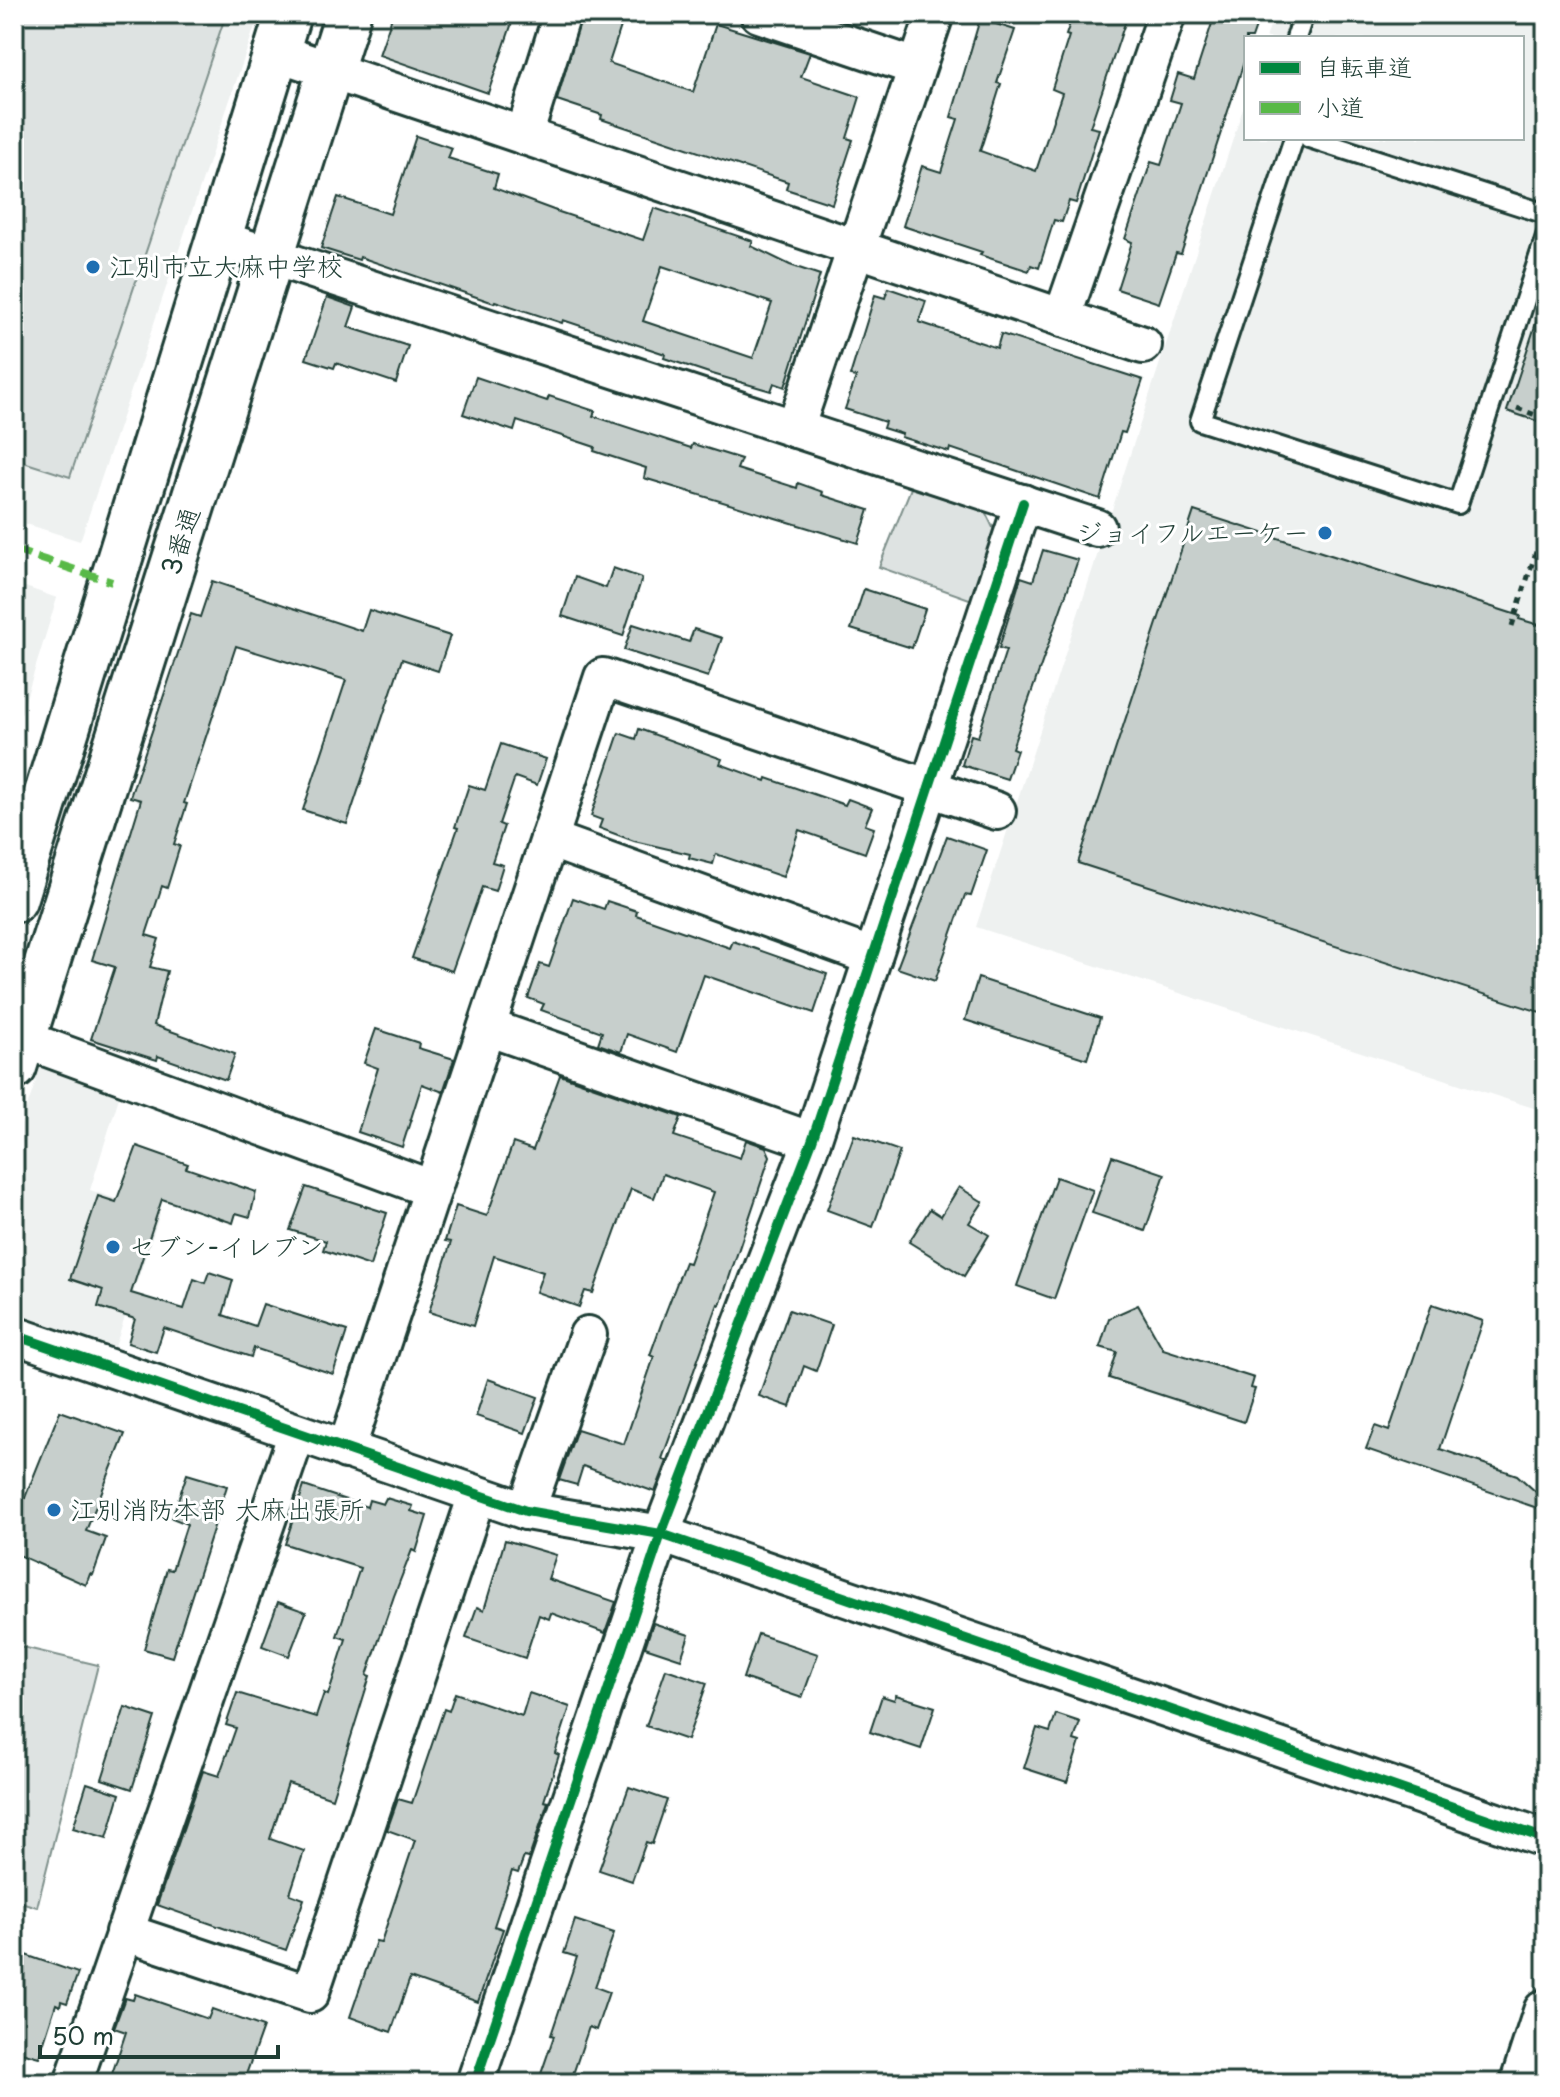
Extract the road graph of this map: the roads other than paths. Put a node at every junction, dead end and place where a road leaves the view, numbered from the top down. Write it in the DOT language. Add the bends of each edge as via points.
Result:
graph roads {
  1 [pos="348,14"];
  2 [pos="562,14"];
  3 [pos="759,14"];
  4 [pos="935,14"];
  5 [pos="1167,14"];
  6 [pos="1304,14"];
  7 [pos="282,33"];
  8 [pos="1297,36"];
  9 [pos="916,67"];
  10 [pos="330,72"];
  11 [pos="524,136"];
  12 [pos="1293,140"];
  13 [pos="1315,140"];
  14 [pos="1546,214"];
  15 [pos="1546,236"];
  16 [pos="219,239"];
  17 [pos="855,248"];
  18 [pos="271,257"];
  19 [pos="1062,318"];
  20 [pos="1143,345"];
  21 [pos="795,429"];
  22 [pos="1023,503"];
  23 [pos="1097,528"];
  24 [pos="929,788"];
  25 [pos="997,811"];
  26 [pos="549,839"];
  27 [pos="14,900"];
  28 [pos="873,957"];
  29 [pos="487,1027"];
  30 [pos="19,1053"];
  31 [pos="812,1141"];
  32 [pos="432,1189"];
  33 [pos="14,1335"];
  34 [pos="588,1335"];
  35 [pos="297,1433"];
  36 [pos="346,1450"];
  37 [pos="477,1495"];
  38 [pos="526,1511"];
  39 [pos="661,1534"];
  40 [pos="1546,1839"];
  41 [pos="124,1932"];
  42 [pos="1546,2012"];
  43 [pos="73,2083"];
  44 [pos="475,2083"];
  45 [pos="1523,2083"];
  1 -- 10 [label="street, 3番通"];
  2 -- 11 [label="street"];
  3 -- 9 [label="street"];
  4 -- 9 [label="street"];
  5 -- 19 [label="street"];
  6 -- 8 [label="lane"];
  7 -- 10 [label="street"];
  7 -- 16 [label="street, 3番通"];
  9 -- 17 [label="street"];
  10 -- 11 [label="street"];
  10 -- 18 [label="street, 3番通"];
  11 -- 17 [label="street"];
  12 -- 15 [label="lane" via="1200,421 1458,504"];
  13 -- 14 [label="lane"];
  16 -- 18 [label="street"];
  16 -- 27 [label="street, 3番通"];
  17 -- 19 [label="street"];
  17 -- 21 [label="street"];
  18 -- 21 [label="street"];
  18 -- 30 [label="street, 3番通"];
  19 -- 20 [label="street"];
  21 -- 22 [label="street"];
  22 -- 23 [label="street"];
  22 -- 24 [label="street"];
  24 -- 25 [label="street"];
  24 -- 26 [label="street" via="603,677"];
  24 -- 28 [label="street"];
  26 -- 28 [label="street"];
  26 -- 29 [label="street"];
  28 -- 31 [label="street"];
  29 -- 31 [label="street"];
  29 -- 32 [label="street"];
  30 -- 32 [label="street"];
  31 -- 39 [label="street"];
  32 -- 36 [label="street"];
  33 -- 35 [label="street"];
  34 -- 38 [label="street"];
  35 -- 36 [label="street"];
  35 -- 41 [label="street"];
  36 -- 37 [label="street"];
  37 -- 38 [label="street"];
  37 -- 41 [label="street" via="310,1994"];
  38 -- 39 [label="street"];
  39 -- 40 [label="street"];
  39 -- 44 [label="street"];
  41 -- 43 [label="street"];
  42 -- 45 [label="street"];
}
